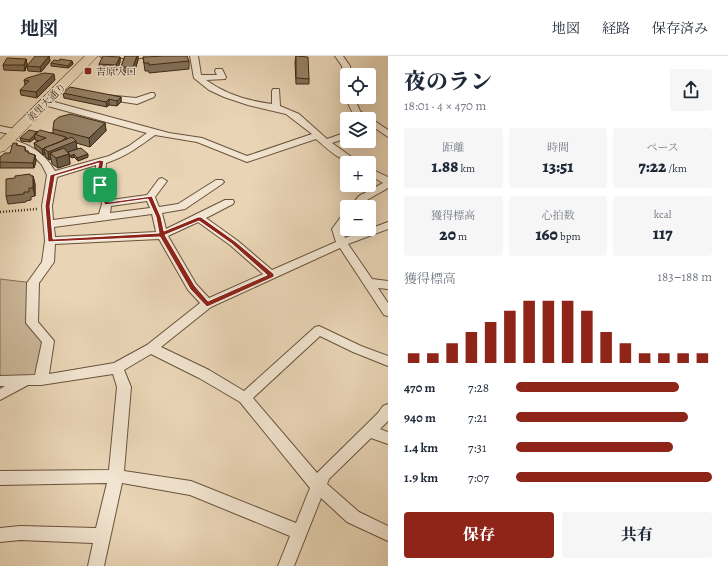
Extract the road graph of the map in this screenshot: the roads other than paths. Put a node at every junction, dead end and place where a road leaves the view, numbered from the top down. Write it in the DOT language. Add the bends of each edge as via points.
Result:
graph roads {
  1 [pos="92,56"];
  2 [pos="104,56"];
  3 [pos="152,56"];
  4 [pos="194,56"];
  5 [pos="339,56"];
  6 [pos="346,68"];
  7 [pos="219,71"];
  8 [pos="198,78"];
  9 [pos="276,91"];
  10 [pos="98,95"];
  11 [pos="151,95"];
  12 [pos="47,103"];
  13 [pos="276,107"];
  14 [pos="376,127"];
  15 [pos="0,129"];
  16 [pos="16,132"];
  17 [pos="154,132"];
  18 [pos="388,134"];
  19 [pos="318,135"];
  20 [pos="340,137"];
  21 [pos="326,142"];
  22 [pos="3,145"];
  23 [pos="344,156"];
  24 [pos="102,161"];
  25 [pos="52,175"];
  26 [pos="376,175"];
  27 [pos="162,181"];
  28 [pos="388,181"];
  29 [pos="220,182"];
  30 [pos="388,184"];
  31 [pos="150,197"];
  32 [pos="361,200"];
  33 [pos="229,202"];
  34 [pos="107,204"];
  35 [pos="155,210"];
  36 [pos="103,218"];
  37 [pos="200,218"];
  38 [pos="49,224"];
  39 [pos="340,225"];
  40 [pos="388,225"];
  41 [pos="162,235"];
  42 [pos="50,240"];
  43 [pos="342,243"];
  44 [pos="271,275"];
  45 [pos="369,283"];
  46 [pos="388,285"];
  47 [pos="207,304"];
  48 [pos="388,312"];
  49 [pos="152,348"];
  50 [pos="388,361"];
  51 [pos="116,368"];
  52 [pos="34,380"];
  53 [pos="0,381"];
  54 [pos="0,395"];
  55 [pos="245,398"];
  56 [pos="388,410"];
  57 [pos="369,431"];
  58 [pos="388,438"];
  59 [pos="116,476"];
  60 [pos="0,478"];
  61 [pos="320,487"];
  62 [pos="300,532"];
  63 [pos="388,534"];
  64 [pos="0,535"];
  65 [pos="103,536"];
  66 [pos="96,566"];
  67 [pos="286,566"];
  1 -- 12 [label="main road, 美里大通り" via="64,89"];
  2 -- 3 [label="street"];
  4 -- 8 [label="street"];
  5 -- 6 [label="street"];
  7 -- 8 [label="street" via="222,77"];
  8 -- 13 [label="street" via="223,94 243,101"];
  9 -- 13 [label="street"];
  10 -- 11 [label="street" via="127,101 137,101"];
  12 -- 16 [label="main road, 美里大通り"];
  12 -- 17 [label="street"];
  13 -- 19 [label="street" via="299,119"];
  14 -- 18 [label="street"];
  15 -- 16 [label="street"];
  16 -- 22 [label="main road, 美里大通り"];
  17 -- 19 [label="street" via="199,140 247,159"];
  17 -- 24 [label="street" via="132,148"];
  19 -- 21 [label="street"];
  20 -- 21 [label="street"];
  21 -- 23 [label="street"];
  22 -- 25 [label="street" via="23,146 36,153"];
  24 -- 25 [label="street"];
  24 -- 34 [label="street" via="98,173"];
  25 -- 38 [label="street"];
  26 -- 28 [label="street"];
  27 -- 31 [label="street"];
  29 -- 35 [label="street" via="180,207"];
  30 -- 32 [label="street"];
  31 -- 34 [label="street"];
  31 -- 35 [label="street"];
  33 -- 37 [label="street"];
  34 -- 36 [label="street"];
  35 -- 36 [label="street"];
  35 -- 41 [label="street"];
  36 -- 38 [label="street"];
  37 -- 41 [label="street"];
  37 -- 44 [label="street"];
  38 -- 42 [label="street"];
  39 -- 43 [label="street" via="337,229"];
  40 -- 43 [label="street"];
  41 -- 42 [label="street"];
  41 -- 47 [label="street" via="192,287"];
  42 -- 52 [label="street" via="48,262 33,283 32,323 48,341"];
  43 -- 44 [label="street"];
  43 -- 45 [label="street"];
  44 -- 47 [label="street"];
  45 -- 46 [label="street"];
  45 -- 48 [label="street"];
  47 -- 49 [label="street"];
  49 -- 51 [label="street"];
  49 -- 55 [label="street"];
  50 -- 55 [label="street" via="356,349 319,330"];
  51 -- 52 [label="street"];
  51 -- 59 [label="street" via="124,387"];
  52 -- 53 [label="street"];
  52 -- 54 [label="street"];
  55 -- 61 [label="street"];
  56 -- 57 [label="street"];
  57 -- 58 [label="street"];
  57 -- 61 [label="street" via="323,475"];
  59 -- 60 [label="street"];
  59 -- 62 [label="street" via="192,488"];
  59 -- 65 [label="street"];
  61 -- 62 [label="street"];
  61 -- 63 [label="street" via="353,516"];
  62 -- 67 [label="street"];
  64 -- 65 [label="street" via="20,533"];
  65 -- 66 [label="street"];
}
